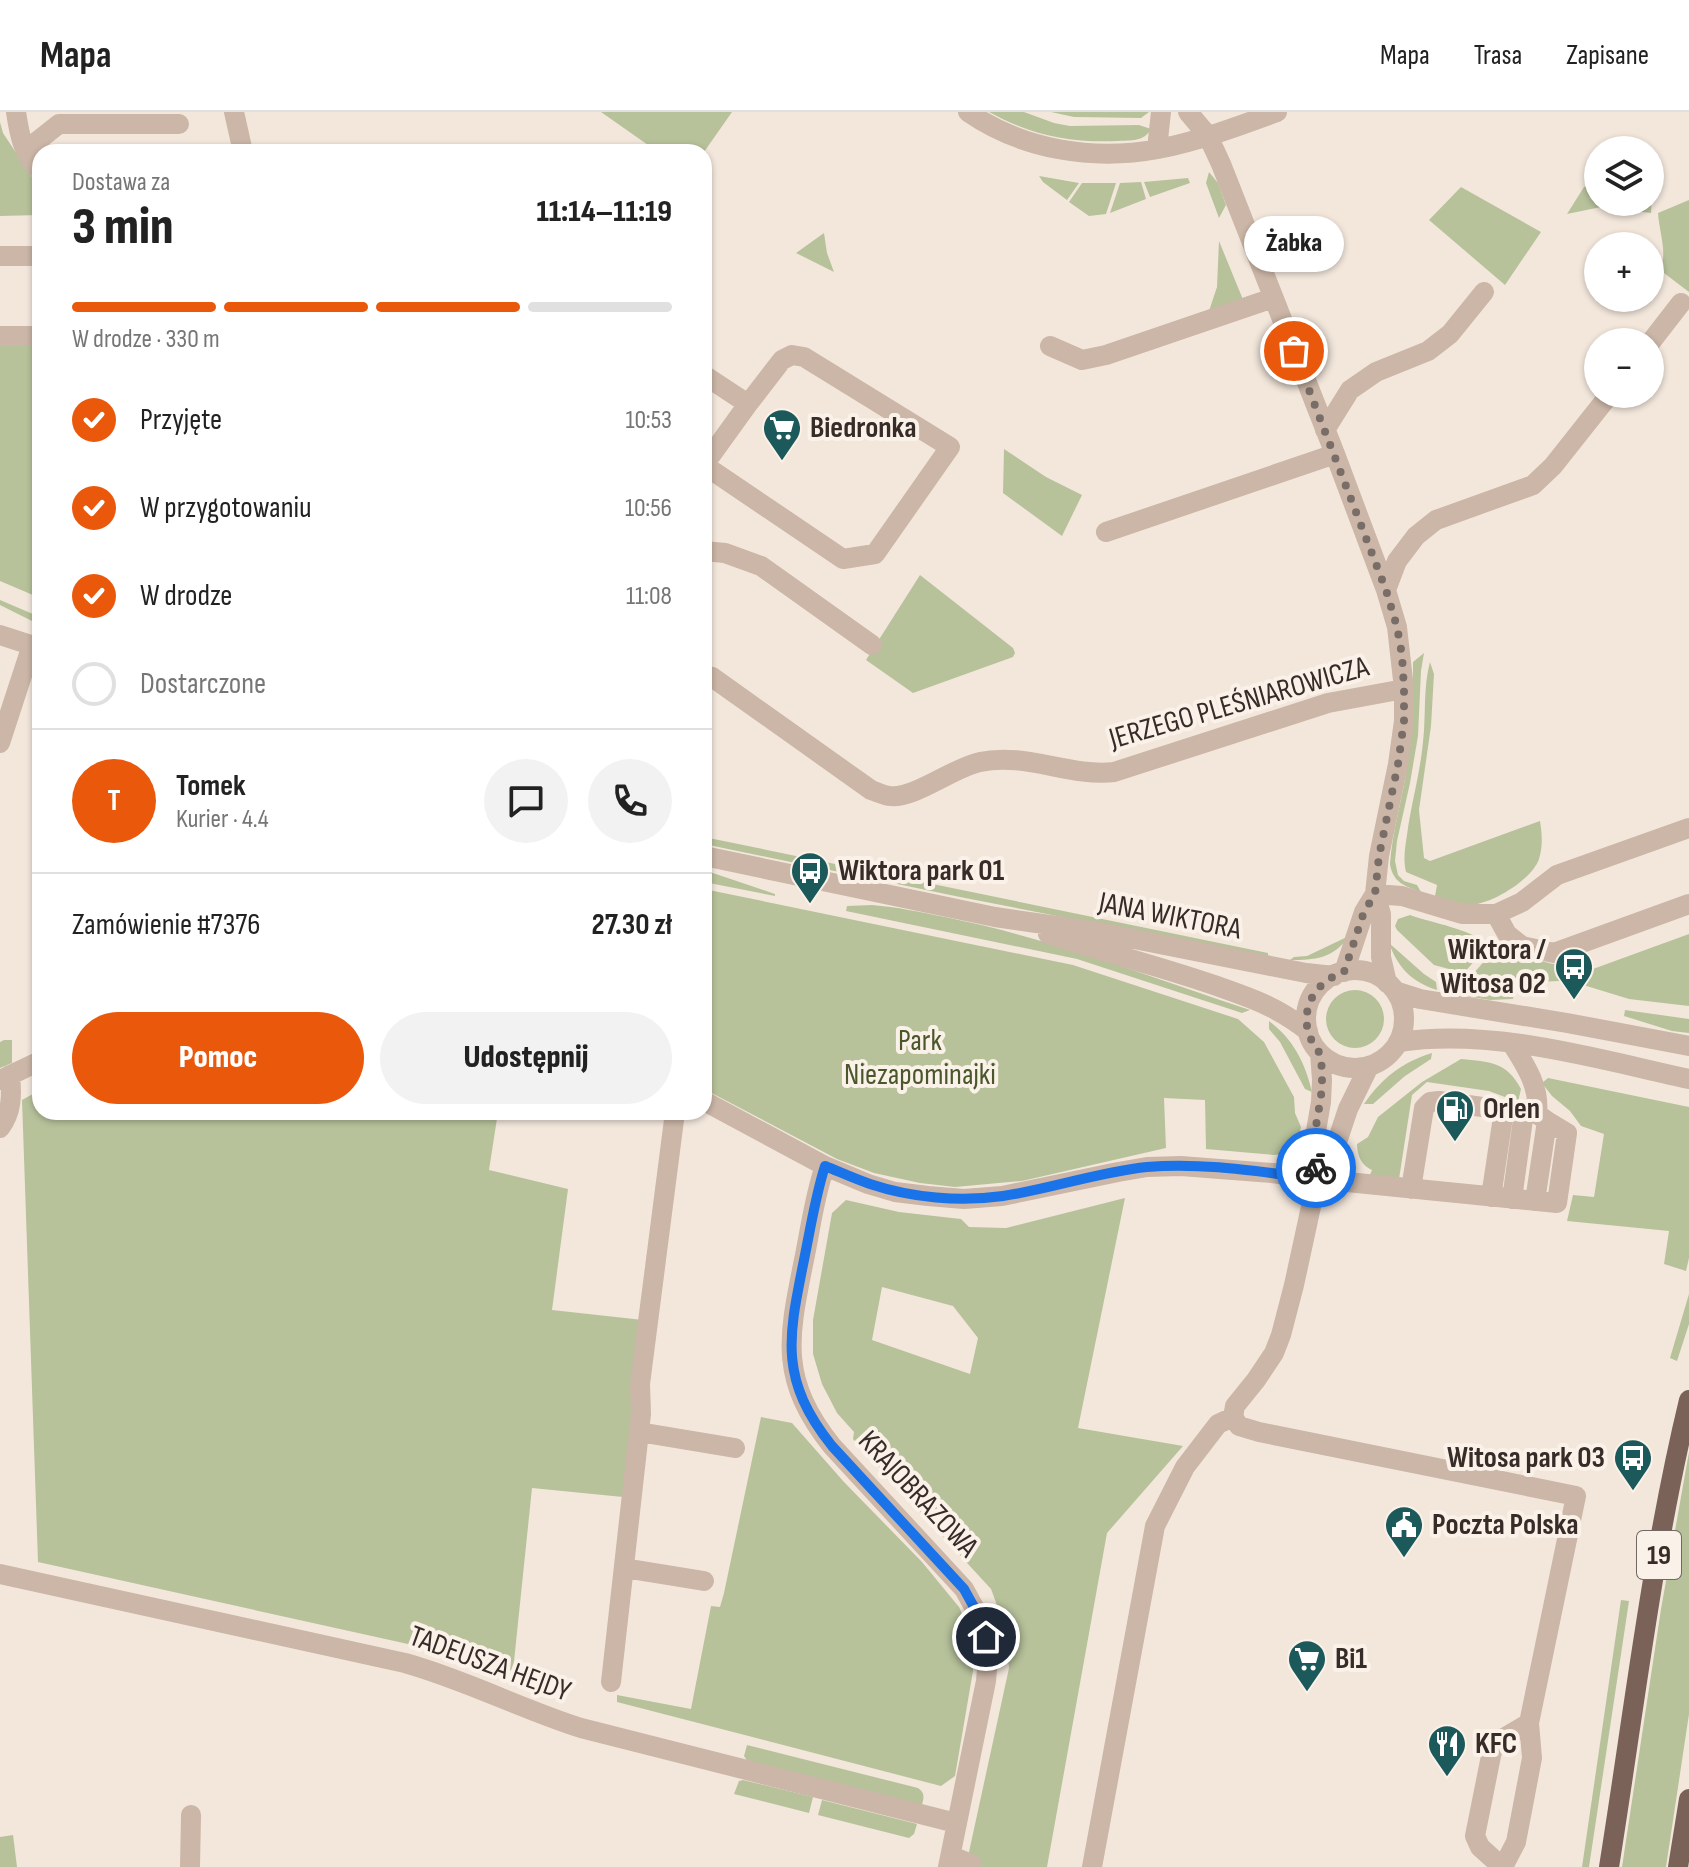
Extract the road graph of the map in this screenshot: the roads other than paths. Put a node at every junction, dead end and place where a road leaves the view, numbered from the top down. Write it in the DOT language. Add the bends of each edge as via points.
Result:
graph roads {
  1 [pos="16,112"];
  2 [pos="234,112"];
  3 [pos="968,112"];
  4 [pos="1161,112"];
  5 [pos="1188,112"];
  6 [pos="1277,112"];
  7 [pos="1248,117"];
  8 [pos="179,124"];
  9 [pos="1208,136"];
  10 [pos="34,144"];
  11 [pos="241,144"];
  12 [pos="32,145"];
  13 [pos="1157,149"];
  14 [pos="26,150"];
  15 [pos="32,162"];
  16 [pos="0,256"];
  17 [pos="32,256"];
  18 [pos="1484,292"];
  19 [pos="1273,298"];
  20 [pos="1681,303"];
  21 [pos="1662,328"];
  22 [pos="0,336"];
  23 [pos="32,336"];
  24 [pos="1050,346"];
  25 [pos="712,380"];
  26 [pos="748,404"];
  27 [pos="1599,408"];
  28 [pos="1325,430"];
  29 [pos="712,454"];
  30 [pos="1335,454"];
  31 [pos="712,470"];
  32 [pos="1106,532"];
  33 [pos="712,552"];
  34 [pos="1386,590"];
  35 [pos="0,625"];
  36 [pos="0,635"];
  37 [pos="32,644"];
  38 [pos="32,645"];
  39 [pos="872,645"];
  40 [pos="32,657"];
  41 [pos="712,677"];
  42 [pos="1404,689"];
  43 [pos="0,743"];
  44 [pos="1689,828"];
  45 [pos="712,858"];
  46 [pos="1375,894"];
  47 [pos="1689,904"];
  48 [pos="1496,914"];
  49 [pos="995,917"];
  50 [pos="1339,974"];
  51 [pos="1391,987"];
  52 [pos="1308,1031"];
  53 [pos="1399,1042"];
  54 [pos="1512,1044"];
  55 [pos="1689,1046"];
  56 [pos="1320,1053"];
  57 [pos="32,1065"];
  58 [pos="1369,1066"];
  59 [pos="5,1078"];
  60 [pos="1689,1079"];
  61 [pos="712,1105"];
  62 [pos="1528,1114"];
  63 [pos="674,1120"];
  64 [pos="0,1128"];
  65 [pos="825,1166"];
  66 [pos="1317,1179"];
  67 [pos="1411,1189"];
  68 [pos="1501,1198"];
  69 [pos="1689,1400"];
  70 [pos="1233,1417"];
  71 [pos="639,1432"];
  72 [pos="735,1448"];
  73 [pos="624,1568"];
  74 [pos="0,1574"];
  75 [pos="704,1581"];
  76 [pos="611,1682"];
  77 [pos="1529,1723"];
  78 [pos="1689,1799"];
  79 [pos="191,1815"];
  80 [pos="956,1823"];
  81 [pos="959,1864"];
  82 [pos="190,1867"];
  83 [pos="1092,1867"];
  84 [pos="1502,1867"];
  85 [pos="1609,1867"];
  86 [pos="1678,1867"];
  1 -- 14 [label="street"];
  2 -- 11 [label="street"];
  3 -- 13 [label="street" via="1021,139 1065,151"];
  4 -- 13 [label="street"];
  5 -- 9 [label="street, JERZEGO PLEŚNIAROWICZA"];
  6 -- 7 [label="street"];
  7 -- 9 [label="street"];
  8 -- 10 [label="street" via="59,124"];
  9 -- 13 [label="street"];
  9 -- 19 [label="street, JERZEGO PLEŚNIAROWICZA"];
  12 -- 14 [label="street"];
  14 -- 15 [label="street"];
  16 -- 17 [label="street"];
  18 -- 28 [label="street" via="1450,334 1428,351 1376,372 1350,390"];
  19 -- 24 [label="street" via="1106,355 1082,360"];
  19 -- 28 [label="street, JERZEGO PLEŚNIAROWICZA"];
  20 -- 21 [label="street"];
  22 -- 23 [label="street"];
  25 -- 26 [label="street"];
  26 -- 29 [label="street"];
  26 -- 31 [label="street" via="782,360 804,357 950,447 875,554 843,559"];
  27 -- 34 [label="street" via="1533,485 1436,520 1416,536 1397,561"];
  28 -- 30 [label="street, JERZEGO PLEŚNIAROWICZA"];
  30 -- 32 [label="street"];
  30 -- 34 [label="street, JERZEGO PLEŚNIAROWICZA"];
  33 -- 39 [label="street" via="761,566"];
  34 -- 42 [label="street, JERZEGO PLEŚNIAROWICZA" via="1397,627"];
  35 -- 37 [label="street"];
  36 -- 38 [label="street"];
  40 -- 43 [label="street"];
  41 -- 42 [label="street, JERZEGO PLEŚNIAROWICZA" via="871,790 891,797 977,762 1000,759 1114,772 1328,703"];
  42 -- 46 [label="street, JERZEGO PLEŚNIAROWICZA" via="1398,764"];
  44 -- 48 [label="street" via="1557,875"];
  45 -- 49 [label="street, JANA WIKTORA"];
  46 -- 48 [label="street" via="1402,896 1462,914"];
  46 -- 50 [label="street, JERZEGO PLEŚNIAROWICZA"];
  46 -- 51 [label="street, JERZEGO PLEŚNIAROWICZA" via="1381,914 1381,957"];
  47 -- 48 [label="street" via="1554,953 1522,946 1507,934"];
  49 -- 50 [label="street, JANA WIKTORA" via="1306,973"];
  49 -- 52 [label="street, JANA WIKTORA" via="1266,1004"];
  50 -- 51 [label="street" via="1367,972"];
  50 -- 52 [label="street" via="1314,993 1308,1005"];
  51 -- 53 [label="street" via="1404,1016"];
  51 -- 55 [label="street" via="1432,1002"];
  52 -- 56 [label="street"];
  53 -- 54 [label="street" via="1442,1038"];
  53 -- 58 [label="street"];
  54 -- 60 [label="street"];
  54 -- 62 [label="street" via="1536,1089 1538,1102"];
  56 -- 58 [label="street" via="1343,1067"];
  56 -- 66 [label="street"];
  57 -- 59 [label="street"];
  58 -- 66 [label="street"];
  59 -- 64 [label="street" via="11,1106"];
  61 -- 65 [label="street"];
  62 -- 67 [label="street" via="1430,1102 1424,1108"];
  62 -- 68 [label="street"];
  62 -- 68 [label="street" via="1567,1133 1557,1203"];
  63 -- 71 [label="street" via="640,1384"];
  65 -- 66 [label="street" via="895,1192 964,1199 1147,1167 1219,1168"];
  65 -- 80 [label="street, KRAJOBRAZOWA" via="792,1320 793,1368 818,1428 964,1589 980,1618 986,1637 986,1681"];
  66 -- 67 [label="street"];
  66 -- 70 [label="street" via="1281,1335"];
  67 -- 68 [label="street"];
  69 -- 85 [label="main road, 19"];
  70 -- 77 [label="street" via="1239,1426 1259,1432 1576,1496"];
  70 -- 83 [label="street" via="1218,1424 1185,1467 1155,1526"];
  71 -- 72 [label="street"];
  71 -- 73 [label="street"];
  73 -- 75 [label="street"];
  73 -- 76 [label="street"];
  74 -- 80 [label="street, TADEUSZA HEJDY" via="405,1663 581,1728"];
  77 -- 84 [label="street" via="1532,1758 1516,1842"];
  77 -- 84 [label="street" via="1492,1751 1475,1836"];
  78 -- 86 [label="main road"];
  79 -- 82 [label="street"];
  80 -- 81 [label="street, KRAJOBRAZOWA"];
}
